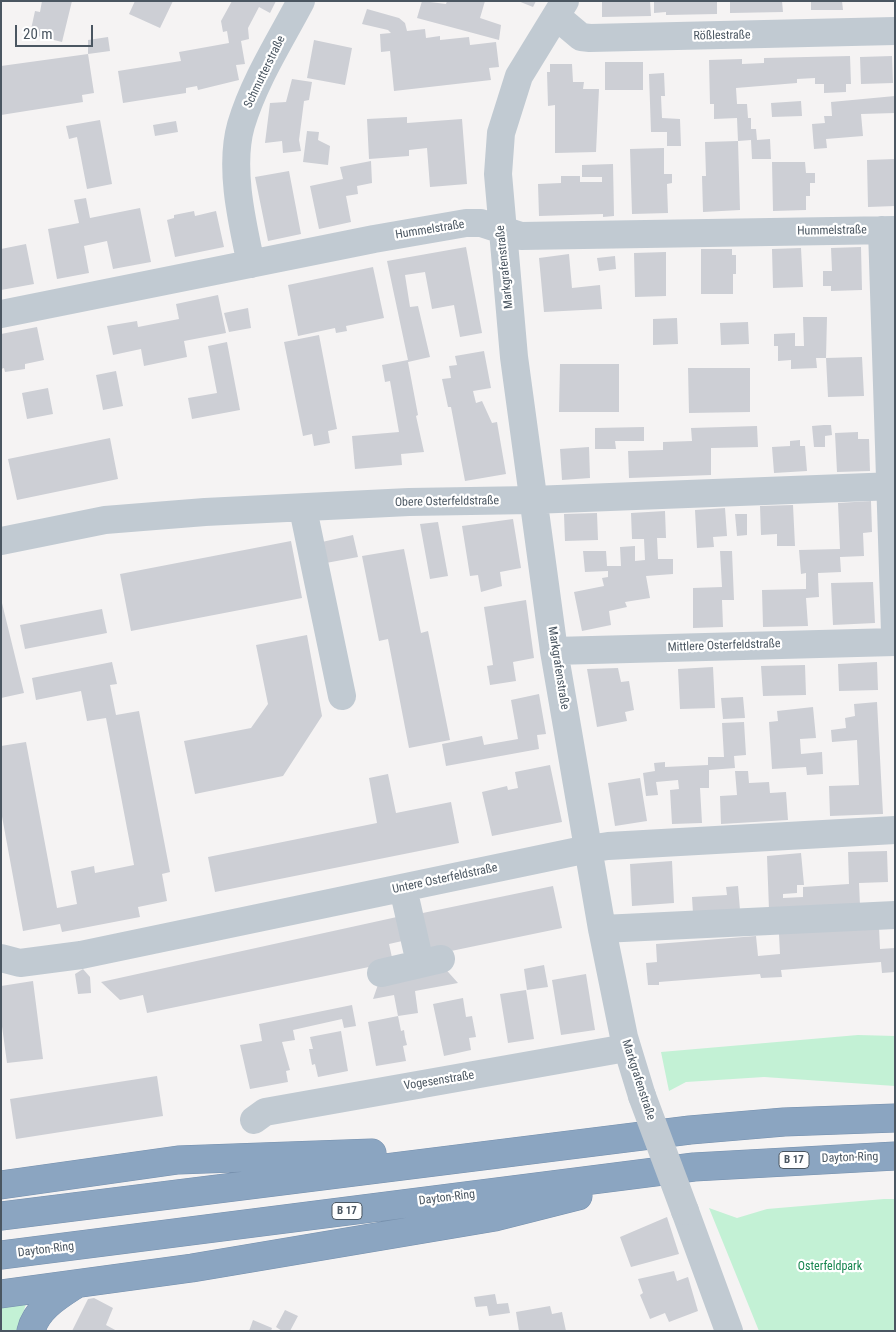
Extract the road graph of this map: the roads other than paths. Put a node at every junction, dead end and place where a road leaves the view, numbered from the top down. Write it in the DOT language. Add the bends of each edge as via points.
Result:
graph roads {
  1 [pos="301,1"];
  2 [pos="560,9"];
  3 [pos="895,31"];
  4 [pos="889,230"];
  5 [pos="502,231"];
  6 [pos="251,264"];
  7 [pos="1,314"];
  8 [pos="892,486"];
  9 [pos="532,500"];
  10 [pos="303,509"];
  11 [pos="1,540"];
  12 [pos="895,632"];
  13 [pos="895,642"];
  14 [pos="554,651"];
  15 [pos="342,696"];
  16 [pos="895,830"];
  17 [pos="588,849"];
  18 [pos="403,888"];
  19 [pos="895,915"];
  20 [pos="602,929"];
  21 [pos="1,958"];
  22 [pos="381,973"];
  23 [pos="626,1048"];
  24 [pos="895,1118"];
  25 [pos="254,1120"];
  26 [pos="541,1147"];
  27 [pos="895,1156"];
  28 [pos="694,1168"];
  29 [pos="1,1185"];
  30 [pos="1,1216"];
  31 [pos="1,1255"];
  32 [pos="77,1284"];
  33 [pos="1,1294"];
  34 [pos="30,1331"];
  35 [pos="729,1331"];
  1 -- 6 [label="street, Schmutterstraße" via="254,90 241,127 238,199"];
  2 -- 3 [label="street, Rößlestraße" via="581,37 590,38"];
  2 -- 5 [label="street, Markgrafenstraße" via="519,76 501,133 497,163"];
  4 -- 5 [label="street, Hummelstraße" via="521,236"];
  4 -- 8 [label="street"];
  5 -- 6 [label="street, Hummelstraße" via="481,223 466,223"];
  5 -- 9 [label="street, Markgrafenstraße"];
  6 -- 7 [label="street, Hummelstraße"];
  8 -- 9 [label="street, Obere Osterfeldstraße"];
  8 -- 12 [label="street"];
  9 -- 10 [label="street, Obere Osterfeldstraße" via="409,502"];
  9 -- 14 [label="street, Markgrafenstraße"];
  10 -- 11 [label="street, Obere Osterfeldstraße" via="105,520"];
  10 -- 15 [label="street"];
  13 -- 14 [label="street, Mittlere Osterfeldstraße"];
  14 -- 17 [label="street, Markgrafenstraße"];
  16 -- 17 [label="street, Untere Osterfeldstraße"];
  17 -- 18 [label="street, Untere Osterfeldstraße"];
  17 -- 20 [label="street, Markgrafenstraße"];
  18 -- 21 [label="street, Untere Osterfeldstraße" via="81,955 20,963"];
  18 -- 22 [label="street" via="430,961"];
  19 -- 20 [label="street"];
  20 -- 23 [label="street, Markgrafenstraße"];
  23 -- 25 [label="street, Vogesenstraße" via="265,1112"];
  23 -- 35 [label="street, Markgrafenstraße, bridge"];
  24 -- 26 [label="highway" via="784,1122"];
  26 -- 29 [label="highway" via="178,1160"];
  26 -- 30 [label="highway"];
  27 -- 28 [label="highway, Dayton-Ring / B 17"];
  28 -- 31 [label="highway, Dayton-Ring / B 17"];
  28 -- 32 [label="highway" via="496,1217"];
  32 -- 33 [label="highway"];
  32 -- 34 [label="highway" via="38,1314"];
}
